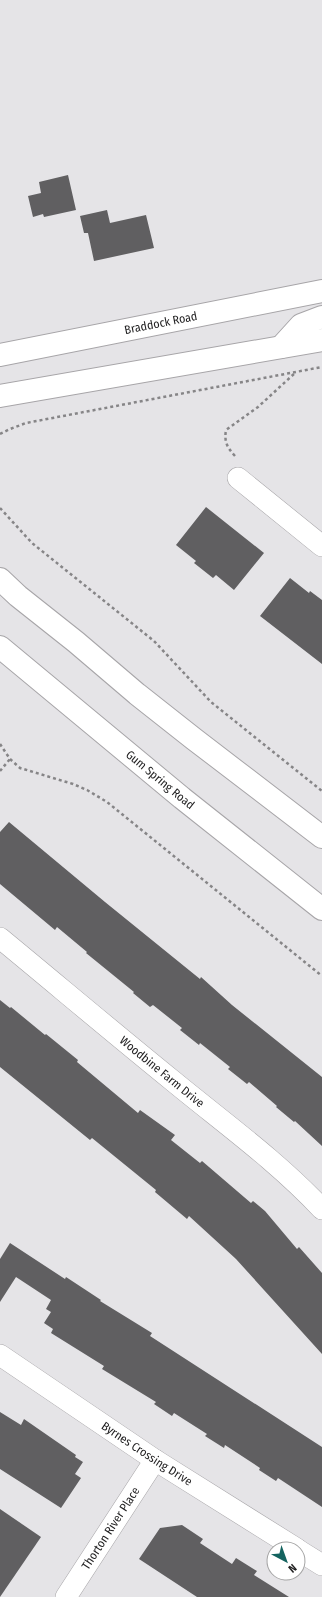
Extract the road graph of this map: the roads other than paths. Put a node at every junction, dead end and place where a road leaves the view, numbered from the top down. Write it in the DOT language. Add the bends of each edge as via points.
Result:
graph roads {
  1 [pos="322,291"];
  2 [pos="322,318"];
  3 [pos="322,340"];
  4 [pos="281,347"];
  5 [pos="0,355"];
  6 [pos="0,396"];
  7 [pos="239,469"];
  8 [pos="322,546"];
  9 [pos="0,579"];
  10 [pos="0,647"];
  11 [pos="322,837"];
  12 [pos="322,909"];
  13 [pos="0,938"];
  14 [pos="322,1209"];
  15 [pos="0,1355"];
  16 [pos="155,1460"];
  17 [pos="284,1541"];
  18 [pos="306,1555"];
  19 [pos="322,1565"];
  20 [pos="66,1597"];
  1 -- 5 [label="main road, Braddock Road"];
  2 -- 4 [label="main road" via="301,325"];
  3 -- 4 [label="main road"];
  4 -- 6 [label="main road"];
  7 -- 8 [label="street"];
  9 -- 11 [label="main road" via="149,703"];
  10 -- 12 [label="main road, Gum Spring Road" via="182,798"];
  13 -- 14 [label="street, Woodbine Farm Drive" via="173,1082 235,1130 299,1185"];
  15 -- 16 [label="street, Byrnes Crossing Drive"];
  16 -- 17 [label="street, Byrnes Crossing Drive"];
  16 -- 20 [label="street, Thorton River Place"];
  18 -- 19 [label="street, Byrnes Crossing Drive"];
}
